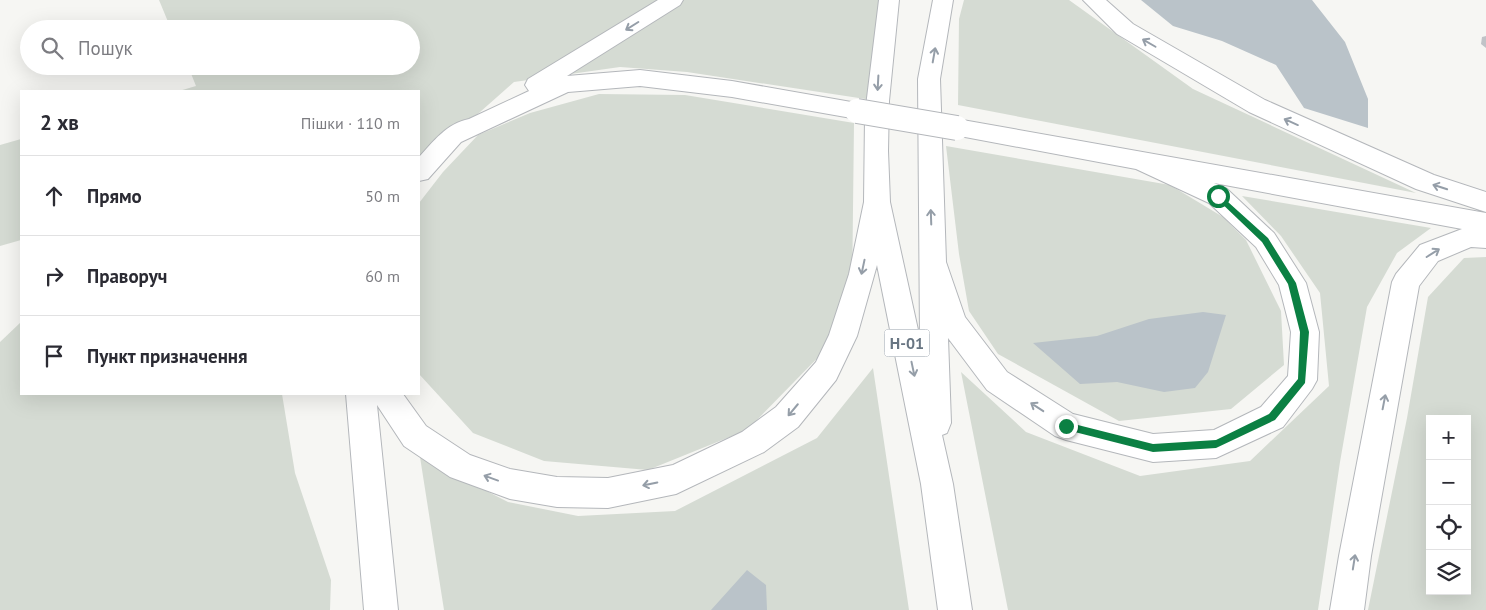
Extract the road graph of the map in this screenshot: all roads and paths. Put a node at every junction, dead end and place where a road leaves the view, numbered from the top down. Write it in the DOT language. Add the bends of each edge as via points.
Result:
graph roads {
  1 [pos="673,0"];
  2 [pos="889,0"];
  3 [pos="943,0"];
  4 [pos="1093,0"];
  5 [pos="1486,40"];
  6 [pos="1486,44"];
  7 [pos="453,136"];
  8 [pos="1145,162"];
  9 [pos="420,171"];
  10 [pos="877,202"];
  11 [pos="1486,202"];
  12 [pos="1486,223"];
  13 [pos="1486,238"];
  14 [pos="934,265"];
  15 [pos="361,395"];
  16 [pos="387,395"];
  17 [pos="937,484"];
  18 [pos="381,610"];
  19 [pos="954,610"];
  20 [pos="1347,610"];
  1 -- 7 [label="main road, one-way"];
  2 -- 10 [label="main road, Н-01, one-way" via="879,66 874,155"];
  14 -- 3 [label="main road, Н-01, one-way" via="929,79"];
  11 -- 4 [label="main road, one-way" via="1425,182 1257,106 1125,29"];
  5 -- 6 [label="lane"];
  7 -- 8 [label="main road, bridge" via="564,84 640,78 732,89"];
  7 -- 9 [label="main road"];
  8 -- 12 [label="main road"];
  8 -- 14 [label="main road, one-way" via="1218,196 1265,240 1292,283 1304,332 1302,380 1272,417 1216,444 1153,448 1066,426 997,380 953,323"];
  10 -- 16 [label="main road, one-way" via="862,274 846,327 826,371 787,417 754,442 676,479 608,493 557,492 510,484 462,467 415,436"];
  10 -- 17 [label="main road, Н-01, one-way"];
  20 -- 13 [label="main road, one-way" via="1406,282 1429,253 1468,237"];
  14 -- 17 [label="main road, Н-01"];
  15 -- 18 [label="main road"];
  17 -- 19 [label="main road, Н-01"];
}
